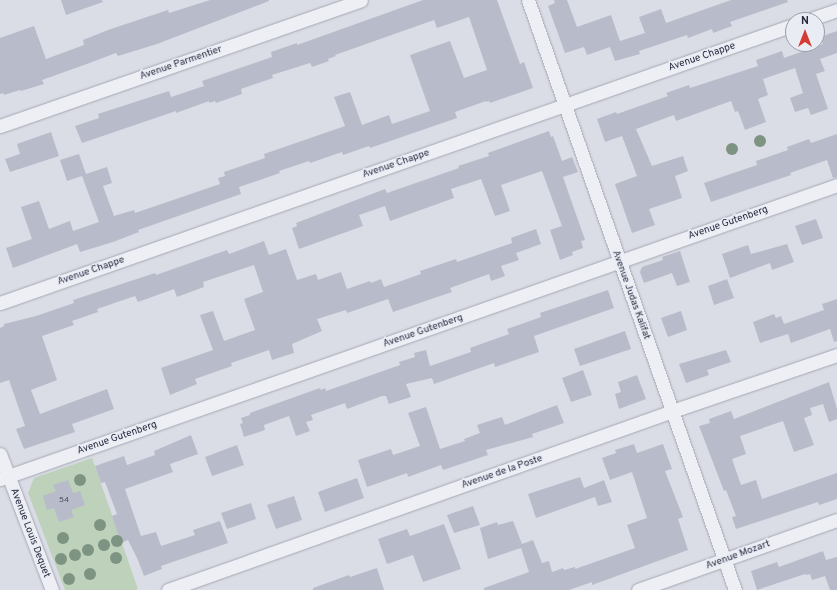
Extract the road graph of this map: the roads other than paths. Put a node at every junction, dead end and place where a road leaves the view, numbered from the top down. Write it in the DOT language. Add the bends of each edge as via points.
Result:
graph roads {
  1 [pos="361,0"];
  2 [pos="528,0"];
  3 [pos="837,10"];
  4 [pos="825,14"];
  5 [pos="785,28"];
  6 [pos="564,104"];
  7 [pos="0,126"];
  8 [pos="837,185"];
  9 [pos="619,262"];
  10 [pos="0,303"];
  11 [pos="837,355"];
  12 [pos="672,412"];
  13 [pos="0,454"];
  14 [pos="4,478"];
  15 [pos="837,520"];
  16 [pos="724,560"];
  17 [pos="52,590"];
  18 [pos="168,590"];
  19 [pos="638,590"];
  20 [pos="735,590"];
  1 -- 7 [label="street, Avenue Parmentier"];
  2 -- 6 [label="street, Avenue Judas Kalifat"];
  3 -- 4 [label="street"];
  5 -- 6 [label="street, Avenue Chappe"];
  6 -- 9 [label="street, Avenue Judas Kalifat"];
  6 -- 10 [label="street, Avenue Chappe"];
  8 -- 9 [label="street, Avenue Gutenberg"];
  9 -- 12 [label="street, Avenue Judas Kalifat"];
  9 -- 14 [label="street, Avenue Gutenberg"];
  11 -- 12 [label="street, Avenue de la Poste"];
  12 -- 16 [label="street, Avenue Judas Kalifat"];
  12 -- 18 [label="street, Avenue de la Poste"];
  13 -- 14 [label="street, Avenue Louis Dequet"];
  14 -- 17 [label="street, Avenue Louis Dequet"];
  15 -- 16 [label="street, Avenue Mozart"];
  16 -- 19 [label="street, Avenue Mozart"];
  16 -- 20 [label="street, Avenue Judas Kalifat"];
}
